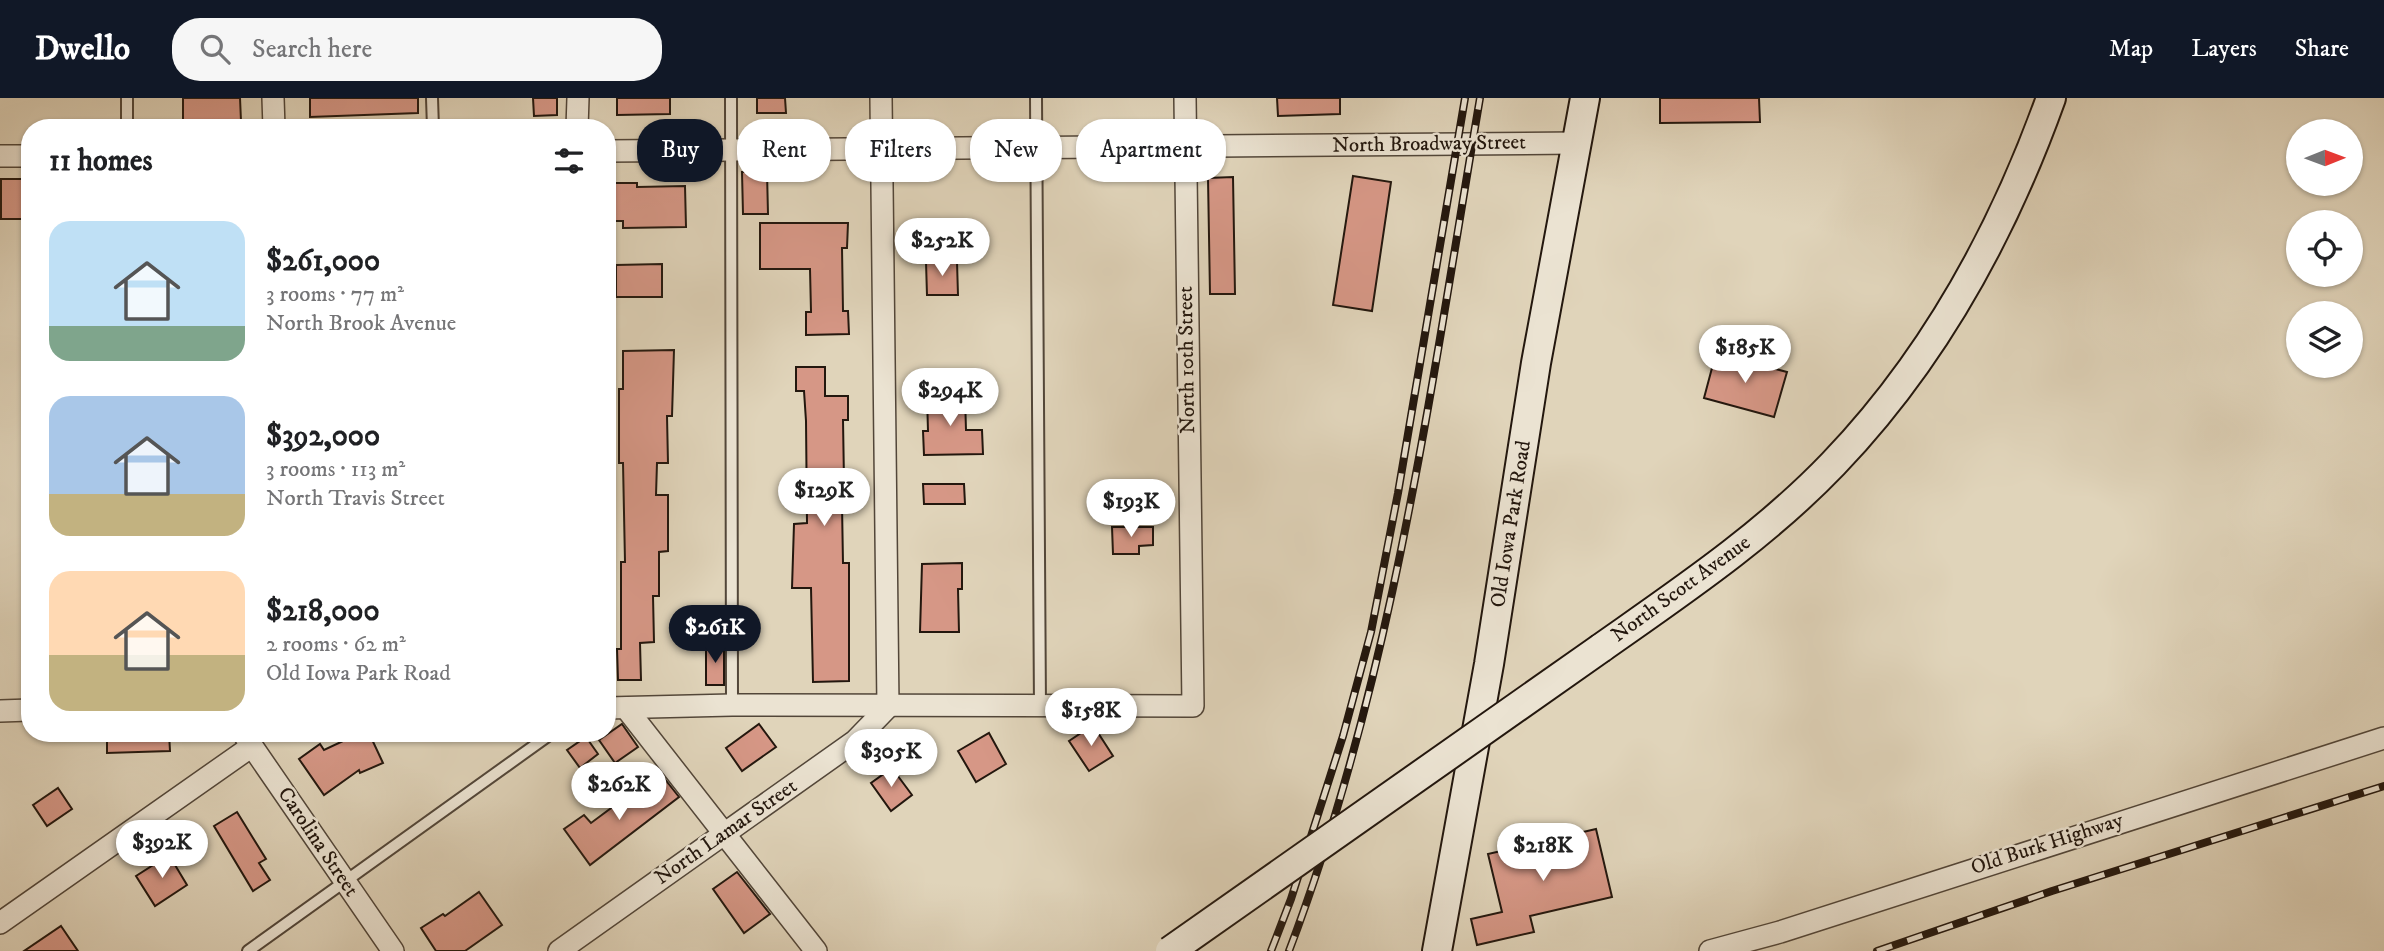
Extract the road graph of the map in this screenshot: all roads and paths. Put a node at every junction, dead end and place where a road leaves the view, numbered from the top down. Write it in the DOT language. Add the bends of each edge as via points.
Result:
graph roads {
  1 [pos="127,98"];
  2 [pos="273,98"];
  3 [pos="432,98"];
  4 [pos="578,98"];
  5 [pos="731,98"];
  6 [pos="881,98"];
  7 [pos="1036,98"];
  8 [pos="1185,98"];
  9 [pos="1586,98"];
  10 [pos="2051,98"];
  11 [pos="127,119"];
  12 [pos="274,119"];
  13 [pos="433,119"];
  14 [pos="578,119"];
  15 [pos="881,119"];
  16 [pos="1036,119"];
  17 [pos="1185,119"];
  18 [pos="1578,143"];
  19 [pos="1226,146"];
  20 [pos="845,149"];
  21 [pos="731,150"];
  22 [pos="616,151"];
  23 [pos="0,156"];
  24 [pos="21,156"];
  25 [pos="881,182"];
  26 [pos="1036,182"];
  27 [pos="1185,182"];
  28 [pos="732,705"];
  29 [pos="888,707"];
  30 [pos="1040,707"];
  31 [pos="617,708"];
  32 [pos="0,710"];
  33 [pos="21,710"];
  34 [pos="2384,738"];
  35 [pos="244,742"];
  36 [pos="250,742"];
  37 [pos="539,742"];
  38 [pos="723,835"];
  39 [pos="345,882"];
  40 [pos="0,923"];
  41 [pos="248,951"];
  42 [pos="393,951"];
  43 [pos="559,951"];
  44 [pos="816,951"];
  45 [pos="1170,951"];
  46 [pos="1437,951"];
  47 [pos="1710,951"];
  1 -- 11 [label="lane"];
  2 -- 12 [label="street"];
  3 -- 13 [label="lane"];
  4 -- 14 [label="street"];
  5 -- 21 [label="lane"];
  6 -- 15 [label="street"];
  7 -- 16 [label="lane"];
  8 -- 17 [label="street, North 10th Street"];
  9 -- 18 [label="main road, Old Iowa Park Road"];
  10 -- 45 [label="main road, North Scott Avenue, bridge" via="2028,162 1971,276 1935,336 1833,464 1706,574"];
  18 -- 19 [label="street, North Broadway Street"];
  18 -- 46 [label="main road, Old Iowa Park Road" via="1536,363 1489,664"];
  20 -- 21 [label="street, North Broadway Street"];
  21 -- 22 [label="street, North Broadway Street"];
  21 -- 28 [label="lane"];
  23 -- 24 [label="street"];
  25 -- 29 [label="street"];
  26 -- 30 [label="lane"];
  27 -- 30 [label="street, North 10th Street" via="1193,706"];
  28 -- 29 [label="street"];
  28 -- 31 [label="street"];
  29 -- 30 [label="street"];
  29 -- 38 [label="street, North Lamar Street" via="855,741"];
  31 -- 38 [label="street"];
  32 -- 33 [label="street"];
  34 -- 47 [label="street, Old Burk Highway"];
  35 -- 40 [label="street"];
  36 -- 39 [label="street, Carolina Street"];
  37 -- 39 [label="lane"];
  38 -- 43 [label="street, North Lamar Street"];
  38 -- 44 [label="street"];
  39 -- 41 [label="lane"];
  39 -- 42 [label="street, Carolina Street"];
}
